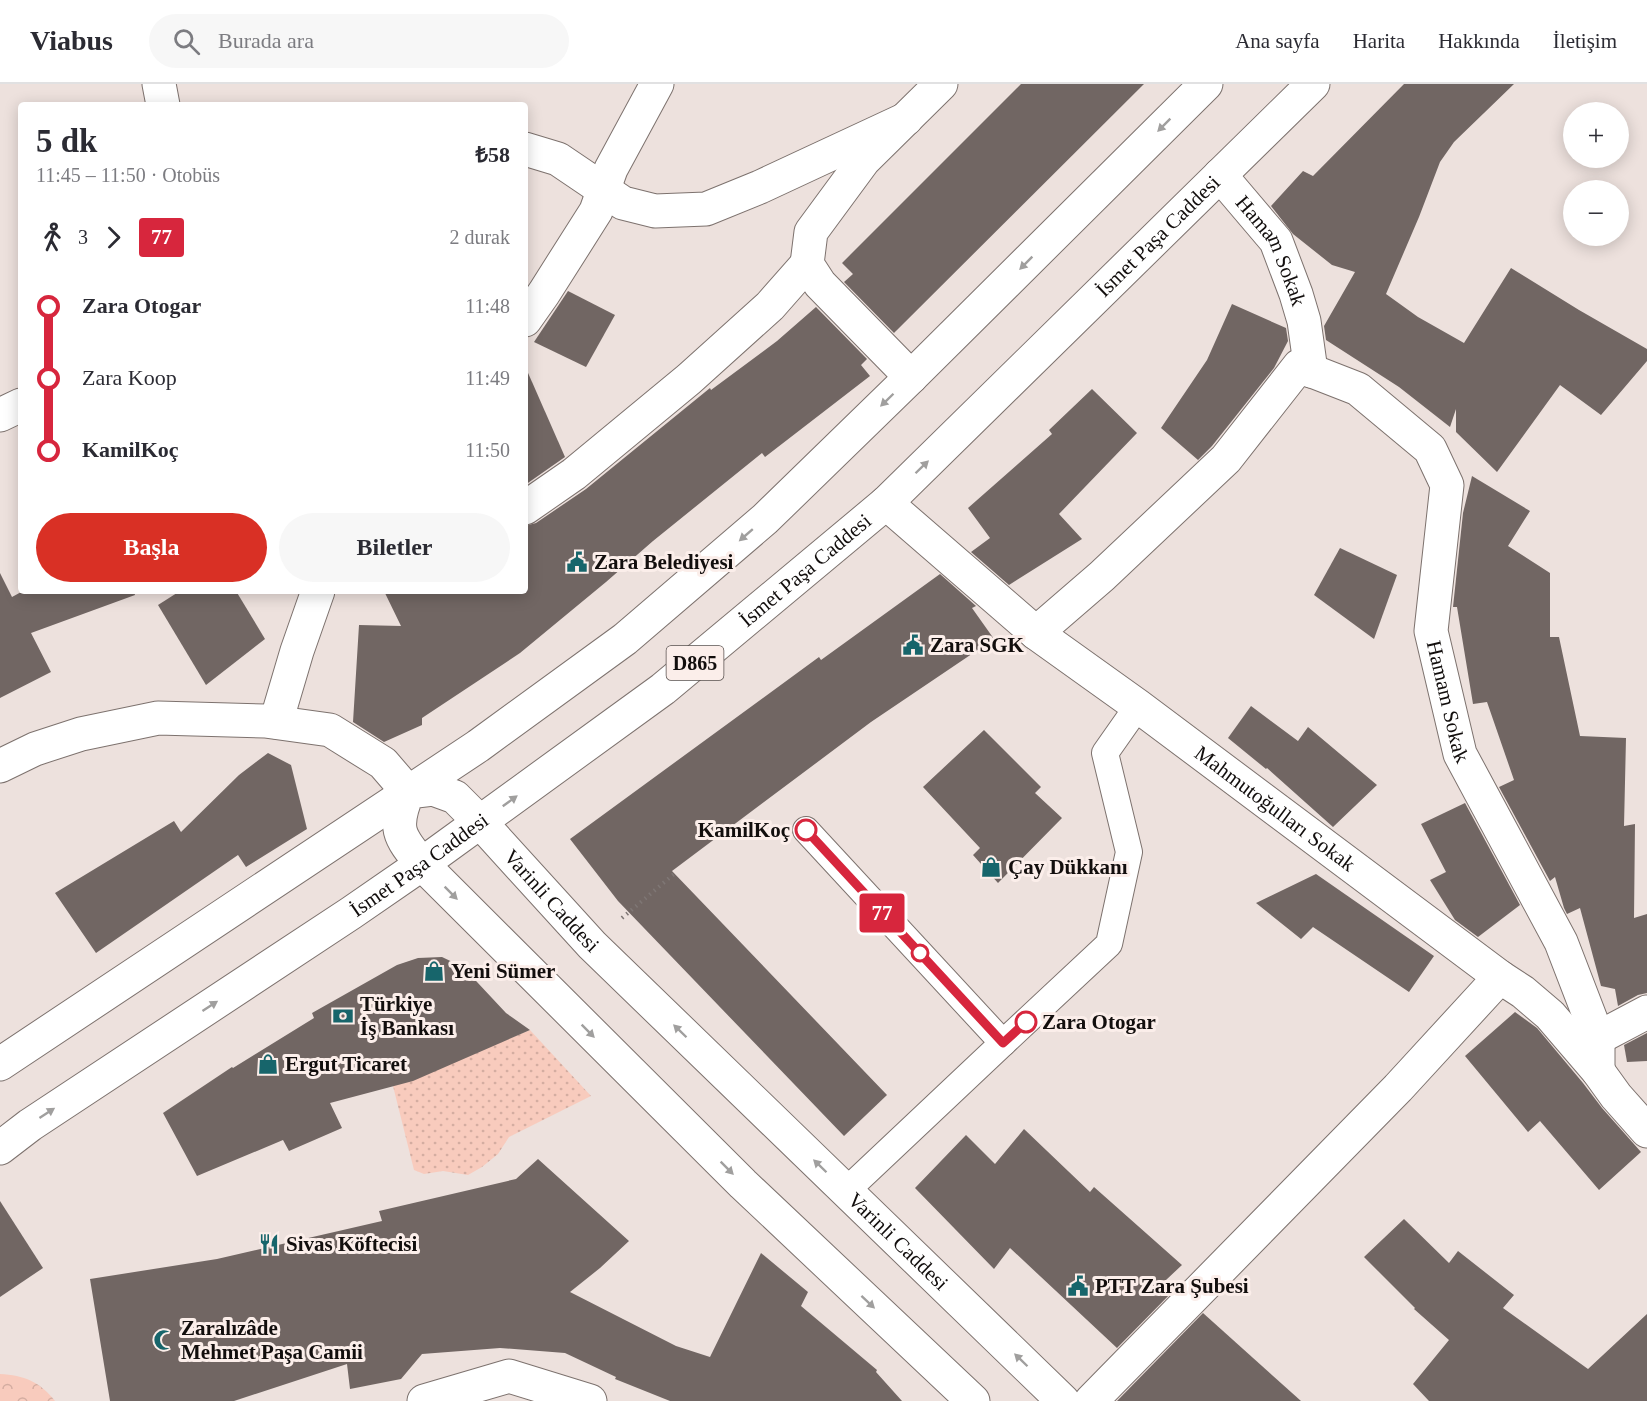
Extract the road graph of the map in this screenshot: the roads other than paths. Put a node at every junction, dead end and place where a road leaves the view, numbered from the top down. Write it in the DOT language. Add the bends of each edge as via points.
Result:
graph roads {
  1 [pos="159,84"];
  2 [pos="657,84"];
  3 [pos="941,84"];
  4 [pos="1206,84"];
  5 [pos="1313,84"];
  6 [pos="162,102"];
  7 [pos="906,119"];
  8 [pos="528,150"];
  9 [pos="1220,175"];
  10 [pos="604,190"];
  11 [pos="807,264"];
  12 [pos="528,316"];
  13 [pos="1311,371"];
  14 [pos="911,377"];
  15 [pos="18,406"];
  16 [pos="0,415"];
  17 [pos="886,502"];
  18 [pos="528,506"];
  19 [pos="317,594"];
  20 [pos="1036,633"];
  21 [pos="1138,706"];
  22 [pos="276,722"];
  23 [pos="0,766"];
  24 [pos="408,792"];
  25 [pos="481,823"];
  26 [pos="806,830"];
  27 [pos="422,864"];
  28 [pos="1500,977"];
  29 [pos="1647,1012"];
  30 [pos="1598,1038"];
  31 [pos="1003,1043"];
  32 [pos="0,1064"];
  33 [pos="1598,1071"];
  34 [pos="1647,1131"];
  35 [pos="0,1148"];
  36 [pos="846,1191"];
  37 [pos="424,1401"];
  38 [pos="590,1401"];
  39 [pos="973,1401"];
  40 [pos="1063,1401"];
  41 [pos="1091,1401"];
  1 -- 6 [label="main road"];
  2 -- 10 [label="main road" via="611,169"];
  3 -- 7 [label="main road"];
  4 -- 14 [label="main road, one-way"];
  5 -- 9 [label="main road, İsmet Paşa Caddesi / D865"];
  7 -- 10 [label="main road" via="706,209 655,212 623,203"];
  7 -- 11 [label="main road" via="864,160 811,232"];
  8 -- 10 [label="main road" via="558,159"];
  9 -- 13 [label="main road, Hamam Sokak" via="1276,241 1301,312"];
  17 -- 9 [label="main road, İsmet Paşa Caddesi / D865, one-way"];
  10 -- 12 [label="main road" via="596,211"];
  11 -- 14 [label="main road" via="820,284"];
  11 -- 18 [label="main road" via="770,306 689,379 574,474"];
  13 -- 20 [label="main road" via="1299,366 1226,459"];
  13 -- 30 [label="main road, Hamam Sokak" via="1358,389 1430,449 1447,485 1431,631 1460,754 1561,942"];
  14 -- 24 [label="main road, one-way" via="765,519 625,639"];
  15 -- 16 [label="main road"];
  17 -- 20 [label="main road, Mahmutoğulları Sokak"];
  25 -- 17 [label="main road, İsmet Paşa Caddesi / D865, one-way" via="663,689"];
  19 -- 22 [label="main road"];
  20 -- 21 [label="main road, Mahmutoğulları Sokak"];
  21 -- 28 [label="main road, Mahmutoğulları Sokak"];
  21 -- 31 [label="lane" via="1105,753 1129,852 1109,944"];
  22 -- 23 [label="main road" via="158,718 81,734"];
  22 -- 24 [label="main road" via="330,730 383,763"];
  24 -- 25 [label="main road, Varinli Caddesi" via="433,789 455,797"];
  24 -- 27 [label="main road" via="399,813 400,835"];
  24 -- 32 [label="main road"];
  25 -- 27 [label="main road, İsmet Paşa Caddesi / D865"];
  36 -- 25 [label="main road, Varinli Caddesi, one-way" via="592,945"];
  26 -- 31 [label="lane"];
  35 -- 27 [label="main road, İsmet Paşa Caddesi / D865, one-way"];
  27 -- 39 [label="main road, one-way" via="743,1184"];
  28 -- 33 [label="main road, Mahmutoğulları Sokak" via="1550,1015"];
  28 -- 41 [label="main road" via="1316,1174"];
  29 -- 30 [label="main road"];
  30 -- 33 [label="main road, Hamam Sokak"];
  31 -- 36 [label="lane"];
  33 -- 34 [label="main road, Mahmutoğulları Sokak"];
  40 -- 36 [label="main road, Varinli Caddesi, one-way"];
  37 -- 38 [label="main road" via="509,1376"];
}
